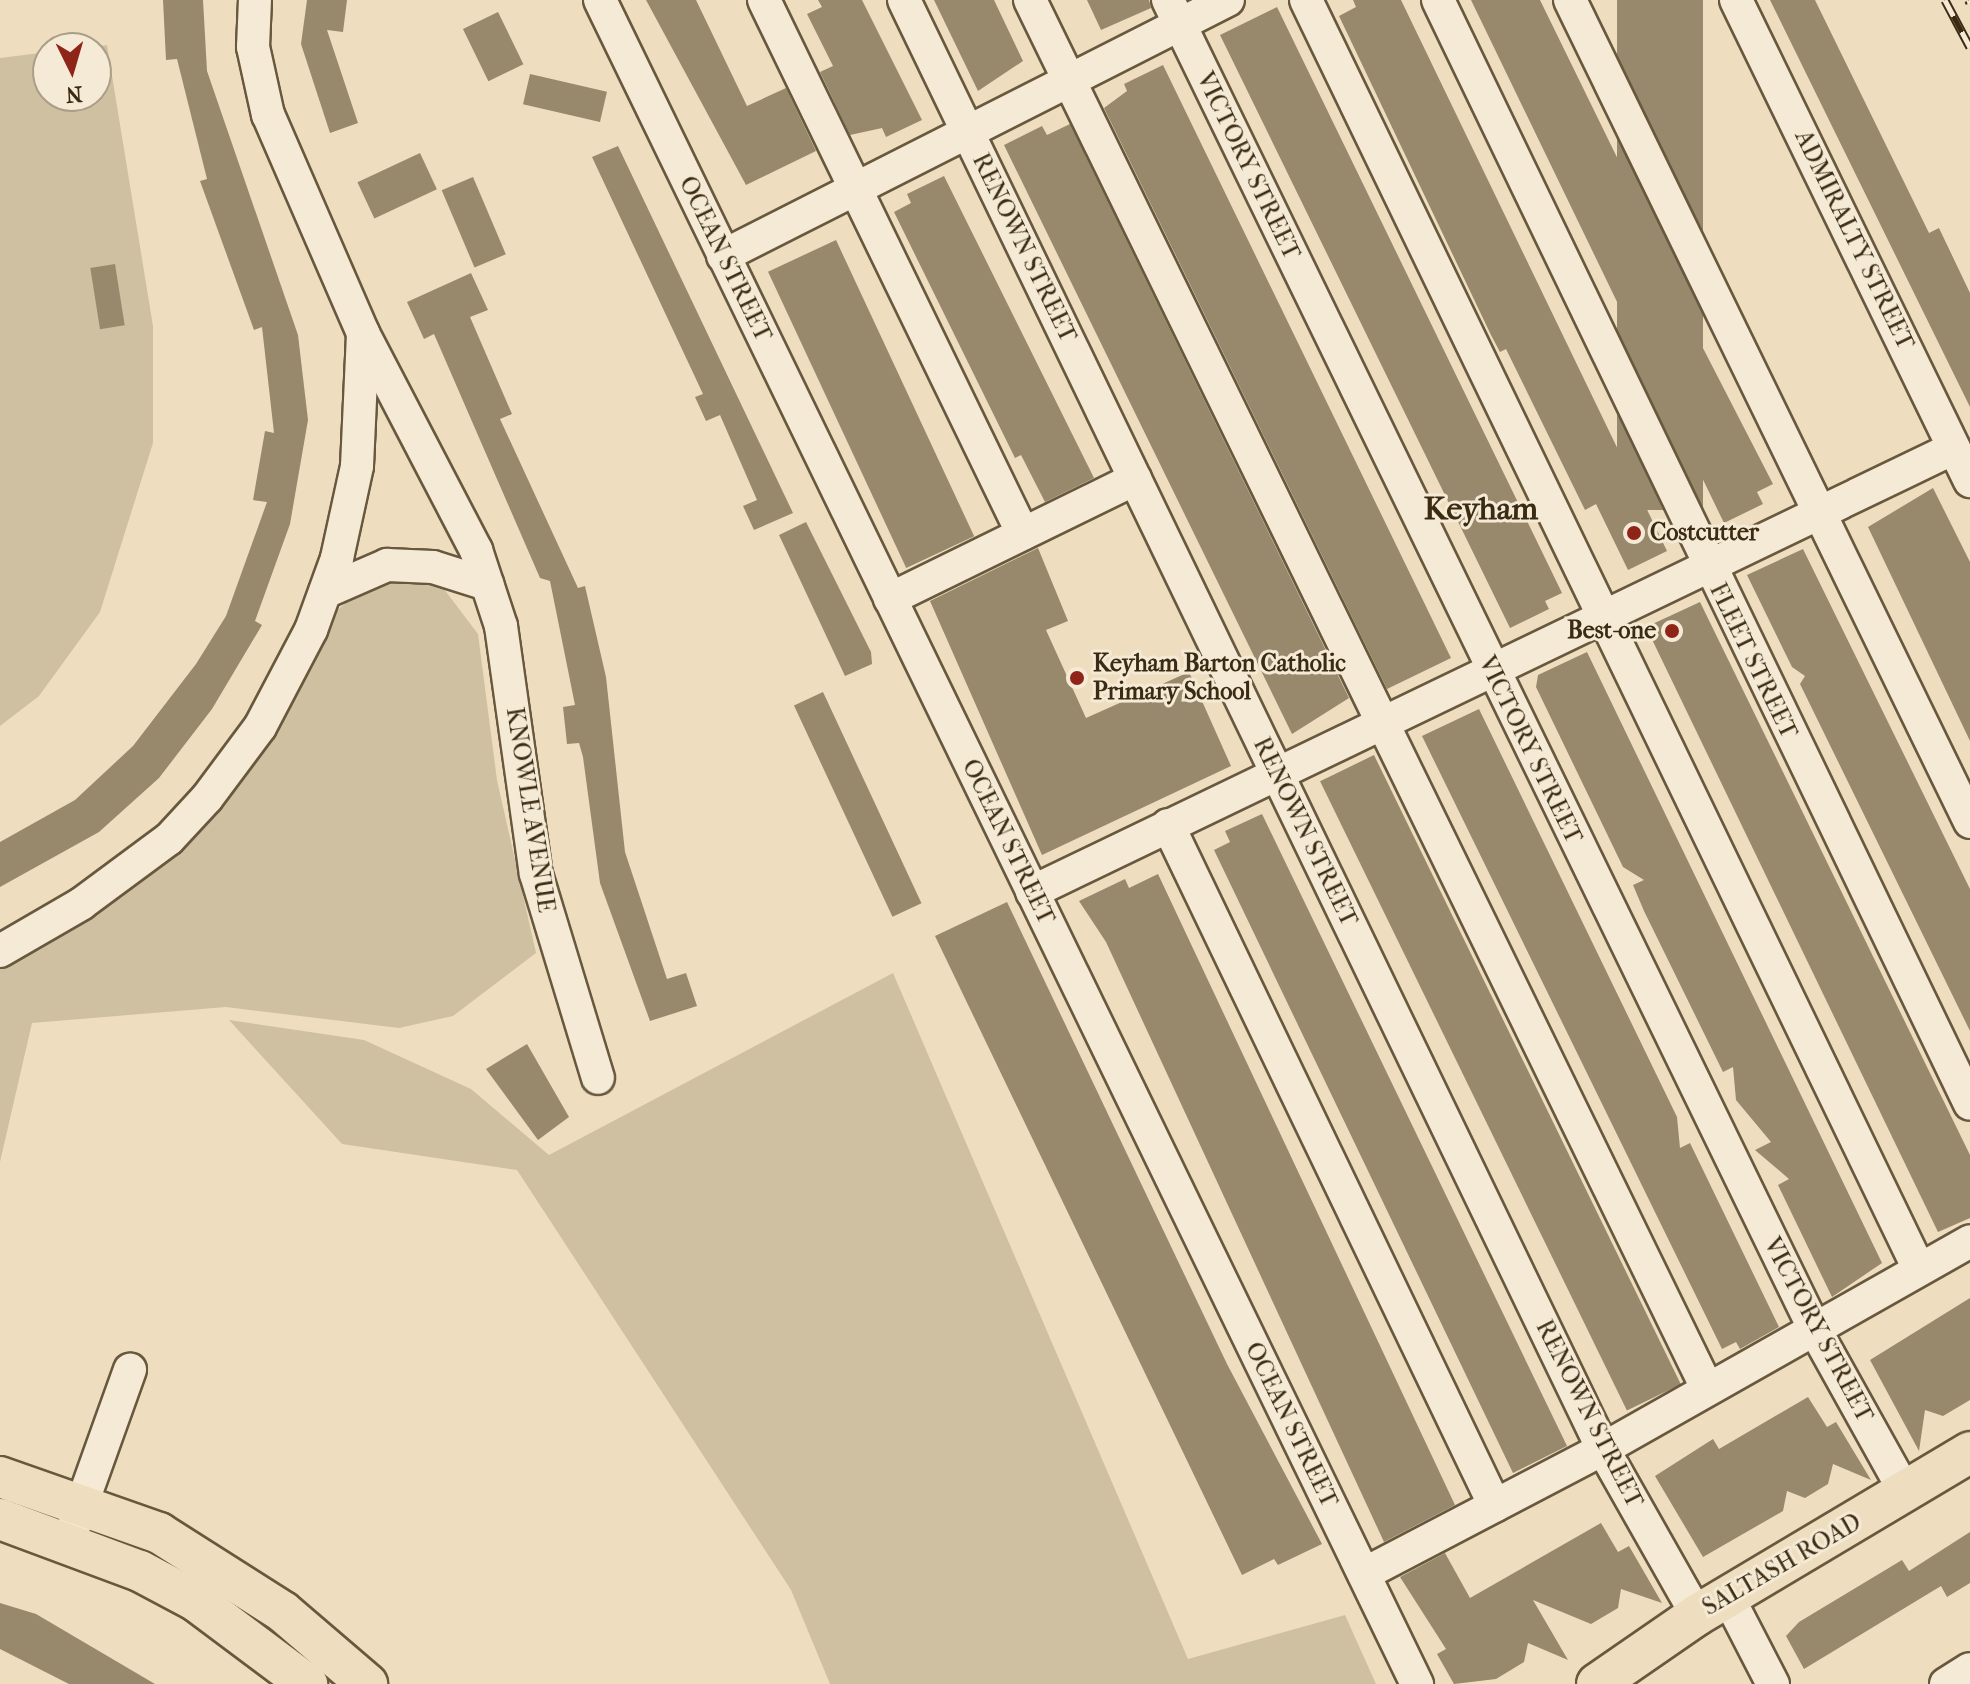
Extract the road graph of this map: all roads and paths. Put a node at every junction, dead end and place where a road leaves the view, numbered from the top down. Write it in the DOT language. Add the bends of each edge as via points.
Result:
graph roads {
  1 [pos="255,0"];
  2 [pos="600,0"];
  3 [pos="764,0"];
  4 [pos="904,0"];
  5 [pos="1030,0"];
  6 [pos="1228,0"];
  7 [pos="1306,0"];
  8 [pos="1438,0"];
  9 [pos="1570,0"];
  10 [pos="1736,0"];
  11 [pos="1174,12"];
  12 [pos="1069,81"];
  13 [pos="968,131"];
  14 [pos="855,189"];
  15 [pos="723,256"];
  16 [pos="363,333"];
  17 [pos="1954,448"];
  18 [pos="1135,479"];
  19 [pos="1970,481"];
  20 [pos="1819,511"];
  21 [pos="1023,534"];
  22 [pos="1705,564"];
  23 [pos="487,584"];
  24 [pos="325,592"];
  25 [pos="890,599"];
  26 [pos="1598,615"];
  27 [pos="1489,667"];
  28 [pos="1381,720"];
  29 [pos="1276,772"];
  30 [pos="1970,822"];
  31 [pos="1168,825"];
  32 [pos="1032,892"];
  33 [pos="0,951"];
  34 [pos="598,1078"];
  35 [pos="1970,1104"];
  36 [pos="1970,1241"];
  37 [pos="1919,1269"];
  38 [pos="1815,1330"];
  39 [pos="130,1370"];
  40 [pos="1707,1388"];
  41 [pos="1603,1449"];
  42 [pos="1970,1452"];
  43 [pos="0,1477"];
  44 [pos="1905,1492"];
  45 [pos="83,1503"];
  46 [pos="1495,1506"];
  47 [pos="0,1519"];
  48 [pos="69,1540"];
  49 [pos="1364,1574"];
  50 [pos="1713,1606"];
  51 [pos="1970,1669"];
  52 [pos="307,1684"];
  53 [pos="367,1684"];
  54 [pos="1417,1684"];
  55 [pos="1597,1684"];
  56 [pos="1773,1684"];
  57 [pos="1946,1684"];
  1 -- 16 [label="street, KNOWLE AVENUE" via="253,47 268,115"];
  2 -- 15 [label="street, OCEAN STREET"];
  3 -- 14 [label="street"];
  4 -- 13 [label="street, RENOWN STREET"];
  5 -- 12 [label="street"];
  6 -- 11 [label="street"];
  7 -- 26 [label="street"];
  8 -- 22 [label="street, FLEET STREET"];
  9 -- 20 [label="street"];
  10 -- 17 [label="street, ADMIRALTY STREET"];
  11 -- 12 [label="street"];
  11 -- 27 [label="street, VICTORY STREET"];
  12 -- 13 [label="street"];
  12 -- 28 [label="street"];
  13 -- 14 [label="street"];
  13 -- 18 [label="street, RENOWN STREET"];
  14 -- 15 [label="street"];
  14 -- 21 [label="street"];
  15 -- 25 [label="street, OCEAN STREET"];
  16 -- 23 [label="street, KNOWLE AVENUE" via="429,449"];
  16 -- 24 [label="street" via="357,466"];
  17 -- 19 [label="street, ADMIRALTY STREET"];
  17 -- 20 [label="street"];
  18 -- 21 [label="street"];
  18 -- 29 [label="street, RENOWN STREET"];
  20 -- 22 [label="street"];
  20 -- 30 [label="street"];
  21 -- 25 [label="street"];
  22 -- 26 [label="street"];
  22 -- 35 [label="street, FLEET STREET"];
  23 -- 24 [label="street" via="433,567 387,565"];
  23 -- 34 [label="street, KNOWLE AVENUE" via="501,626 536,874"];
  24 -- 33 [label="street" via="260,727 207,798 169,839"];
  25 -- 32 [label="street, OCEAN STREET"];
  26 -- 27 [label="street"];
  26 -- 37 [label="street"];
  27 -- 28 [label="street"];
  27 -- 38 [label="street, VICTORY STREET"];
  28 -- 29 [label="street"];
  28 -- 40 [label="street"];
  29 -- 31 [label="street"];
  29 -- 41 [label="street, RENOWN STREET"];
  31 -- 32 [label="street"];
  31 -- 46 [label="street"];
  32 -- 49 [label="street, OCEAN STREET"];
  36 -- 37 [label="street"];
  37 -- 38 [label="street"];
  38 -- 40 [label="street"];
  38 -- 44 [label="street, VICTORY STREET"];
  39 -- 45 [label="street"];
  40 -- 41 [label="street"];
  41 -- 46 [label="street"];
  41 -- 50 [label="street, RENOWN STREET"];
  42 -- 44 [label="main road, SALTASH ROAD"];
  43 -- 45 [label="main road"];
  44 -- 50 [label="main road, SALTASH ROAD"];
  45 -- 48 [label="street"];
  45 -- 53 [label="main road" via="225,1571"];
  46 -- 49 [label="street"];
  47 -- 48 [label="main road"];
  48 -- 52 [label="main road" via="196,1601"];
  49 -- 54 [label="street, OCEAN STREET"];
  50 -- 55 [label="main road, SALTASH ROAD"];
  50 -- 56 [label="street, RENOWN STREET"];
  51 -- 57 [label="street"];
}
